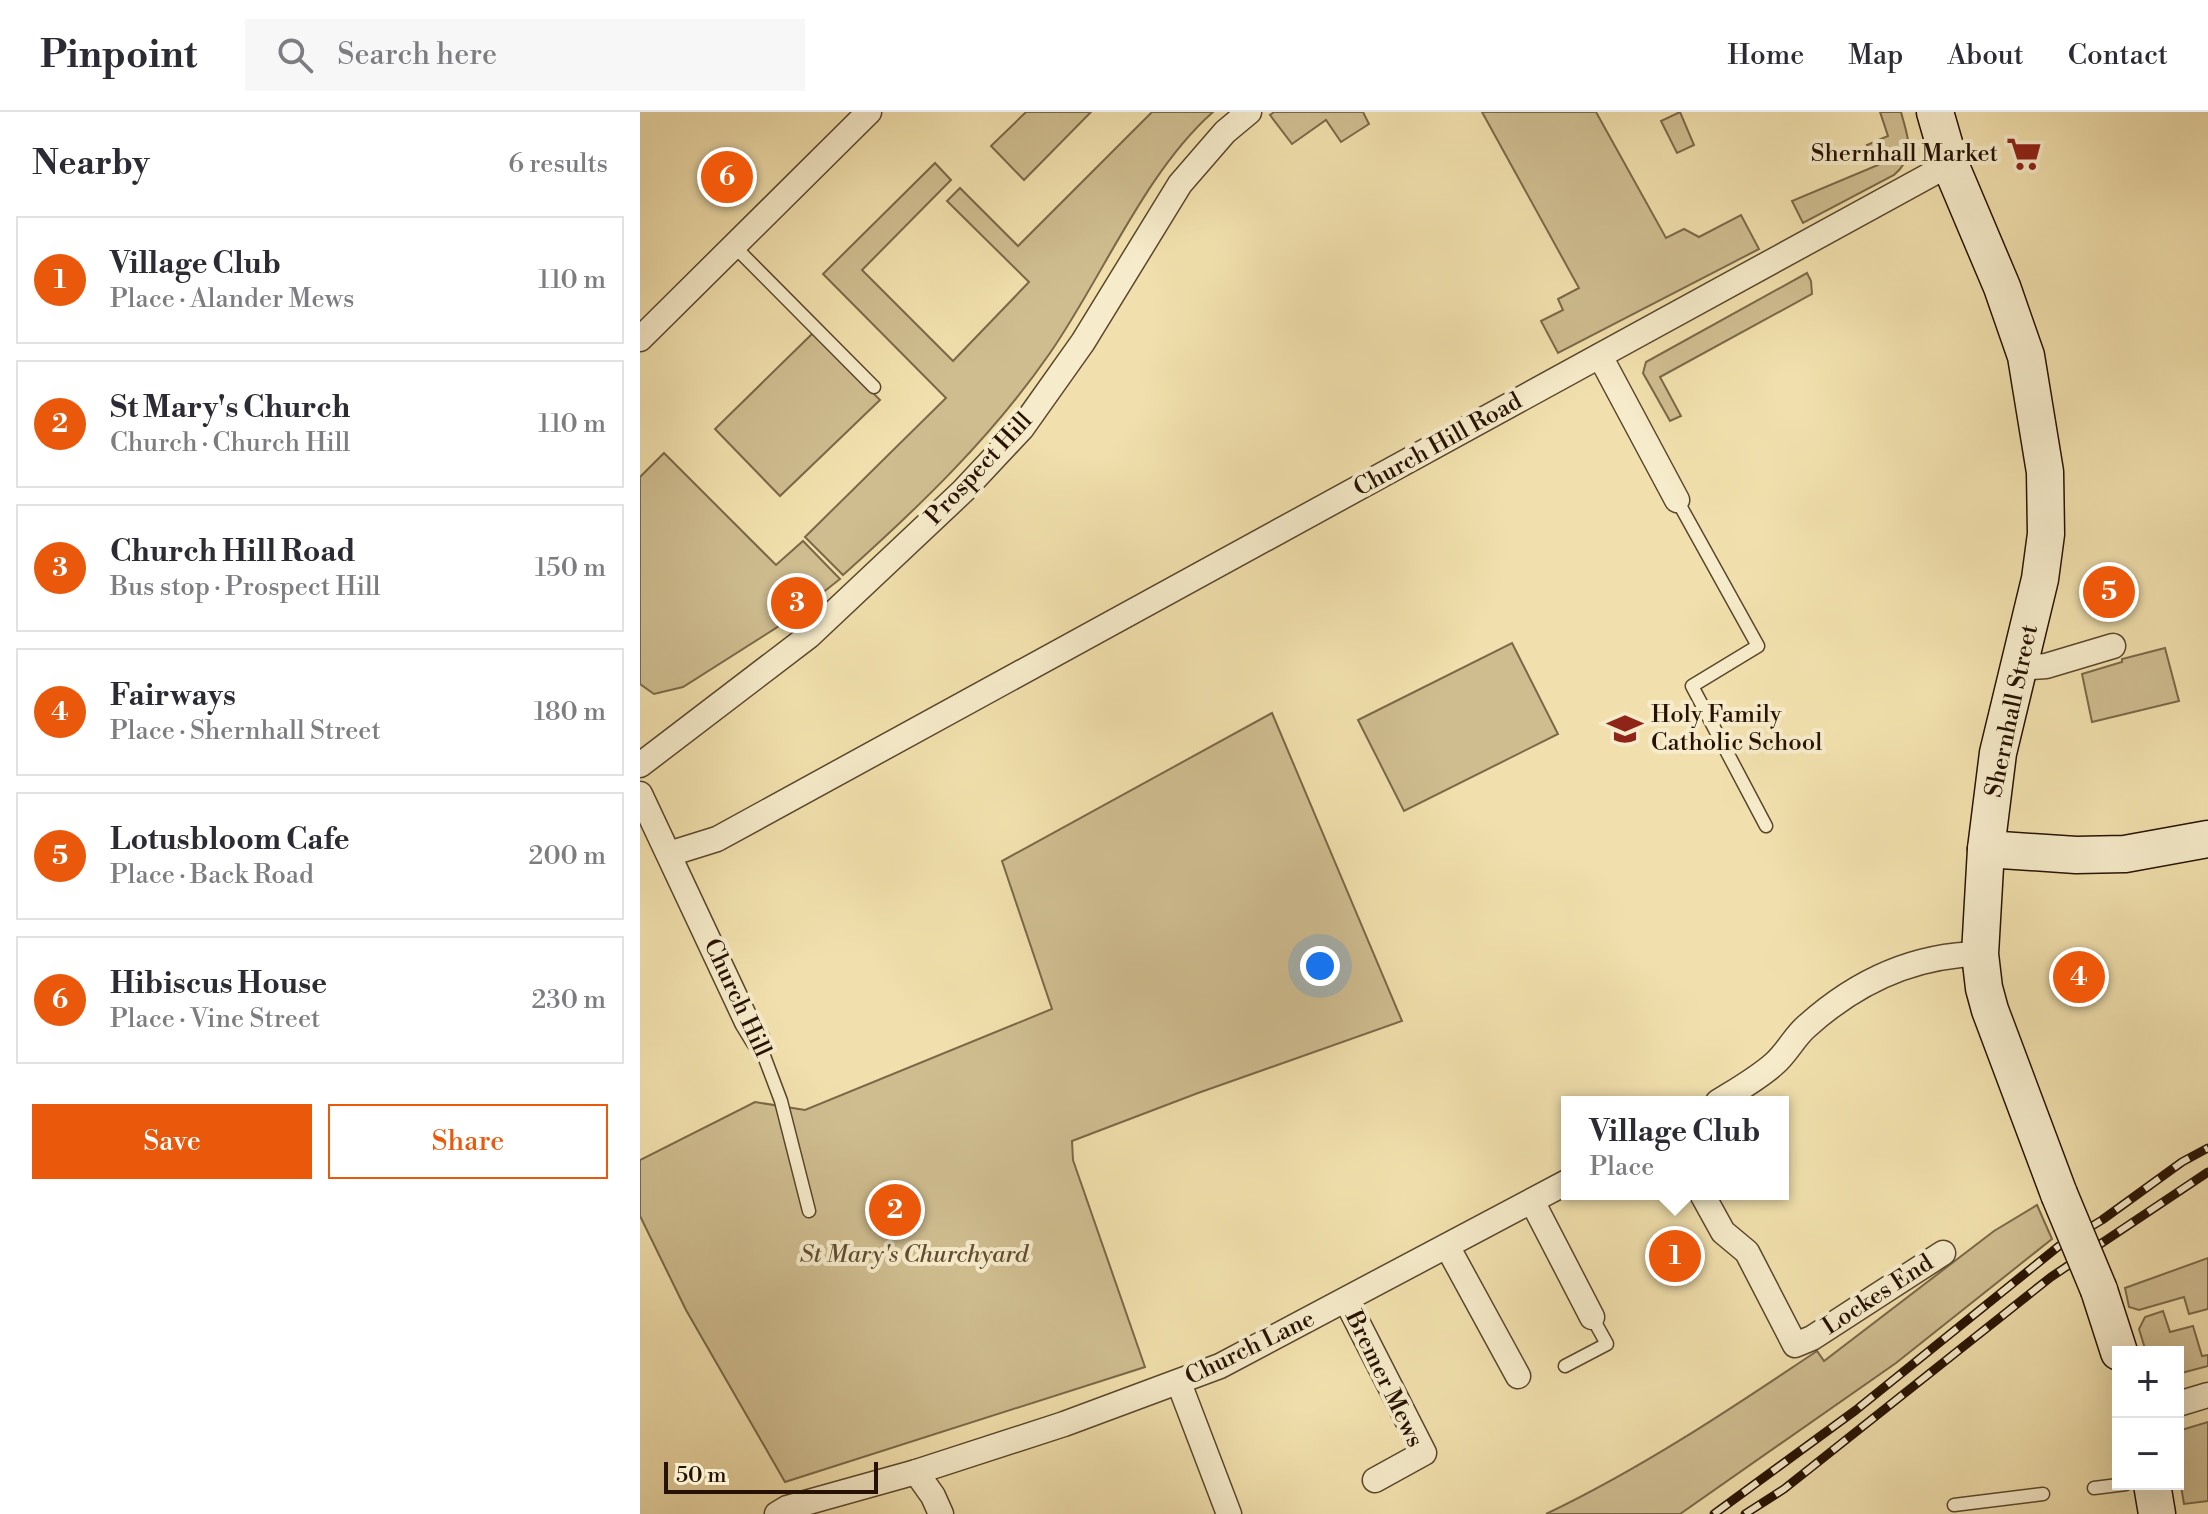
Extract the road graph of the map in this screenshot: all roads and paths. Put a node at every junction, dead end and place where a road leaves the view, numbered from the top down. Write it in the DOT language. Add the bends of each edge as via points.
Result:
graph roads {
  1 [pos="869,112"];
  2 [pos="1249,112"];
  3 [pos="1935,112"];
  4 [pos="1950,164"];
  5 [pos="734,246"];
  6 [pos="640,339"];
  7 [pos="1600,356"];
  8 [pos="874,387"];
  9 [pos="1677,500"];
  10 [pos="2113,646"];
  11 [pos="2020,668"];
  12 [pos="642,758"];
  13 [pos="640,794"];
  14 [pos="1766,826"];
  15 [pos="2208,839"];
  16 [pos="1986,849"];
  17 [pos="669,854"];
  18 [pos="1980,954"];
  19 [pos="758,1040"];
  20 [pos="1728,1096"];
  21 [pos="1561,1185"];
  22 [pos="1705,1200"];
  23 [pos="1532,1201"];
  24 [pos="809,1211"];
  25 [pos="1447,1246"];
  26 [pos="1943,1253"];
  27 [pos="1346,1300"];
  28 [pos="1592,1317"];
  29 [pos="2117,1346"];
  30 [pos="1565,1366"];
  31 [pos="1518,1376"];
  32 [pos="1179,1383"];
  33 [pos="2208,1395"];
  34 [pos="2184,1402"];
  35 [pos="916,1472"];
  36 [pos="1375,1480"];
  37 [pos="2112,1486"];
  38 [pos="2094,1488"];
  39 [pos="2153,1490"];
  40 [pos="2043,1494"];
  41 [pos="1954,1505"];
  42 [pos="777,1514"];
  43 [pos="941,1514"];
  44 [pos="1229,1514"];
  45 [pos="2157,1514"];
  1 -- 5 [label="street"];
  2 -- 12 [label="street, Prospect Hill" via="1180,184 1083,342 1022,428 963,491 809,636"];
  3 -- 4 [label="street, Shernhall Street"];
  4 -- 7 [label="street, Church Hill Road"];
  4 -- 11 [label="street, Shernhall Street" via="2026,356 2045,472 2046,534"];
  5 -- 6 [label="street"];
  5 -- 8 [label="lane"];
  7 -- 9 [label="street"];
  7 -- 17 [label="street, Church Hill Road" via="717,839"];
  9 -- 14 [label="lane" via="1758,646 1692,686"];
  10 -- 11 [label="street" via="2046,666"];
  11 -- 16 [label="street, Shernhall Street" via="1998,753"];
  13 -- 17 [label="street, Church Hill"];
  15 -- 16 [label="street" via="2125,854"];
  16 -- 18 [label="street, Shernhall Street"];
  17 -- 19 [label="street, Church Hill"];
  18 -- 20 [label="street" via="1916,963 1874,978 1804,1028 1776,1062"];
  18 -- 29 [label="street, Shernhall Street, bridge" via="1990,1010"];
  19 -- 24 [label="lane, Church Hill" via="781,1101"];
  21 -- 23 [label="street, Church Lane"];
  22 -- 26 [label="street, Lockes End" via="1723,1232 1747,1252 1795,1345"];
  23 -- 25 [label="street, Church Lane"];
  23 -- 28 [label="street"];
  25 -- 27 [label="street, Church Lane"];
  25 -- 31 [label="street"];
  27 -- 32 [label="street, Church Lane"];
  27 -- 36 [label="street, Bremer Mews" via="1424,1453"];
  28 -- 30 [label="lane" via="1607,1344"];
  32 -- 35 [label="street, Church Lane"];
  32 -- 44 [label="street"];
  33 -- 34 [label="street"];
  35 -- 42 [label="street, Church Lane"];
  35 -- 43 [label="street"];
  37 -- 38 [label="lane"];
  39 -- 45 [label="street"];
  40 -- 41 [label="lane"];
}
